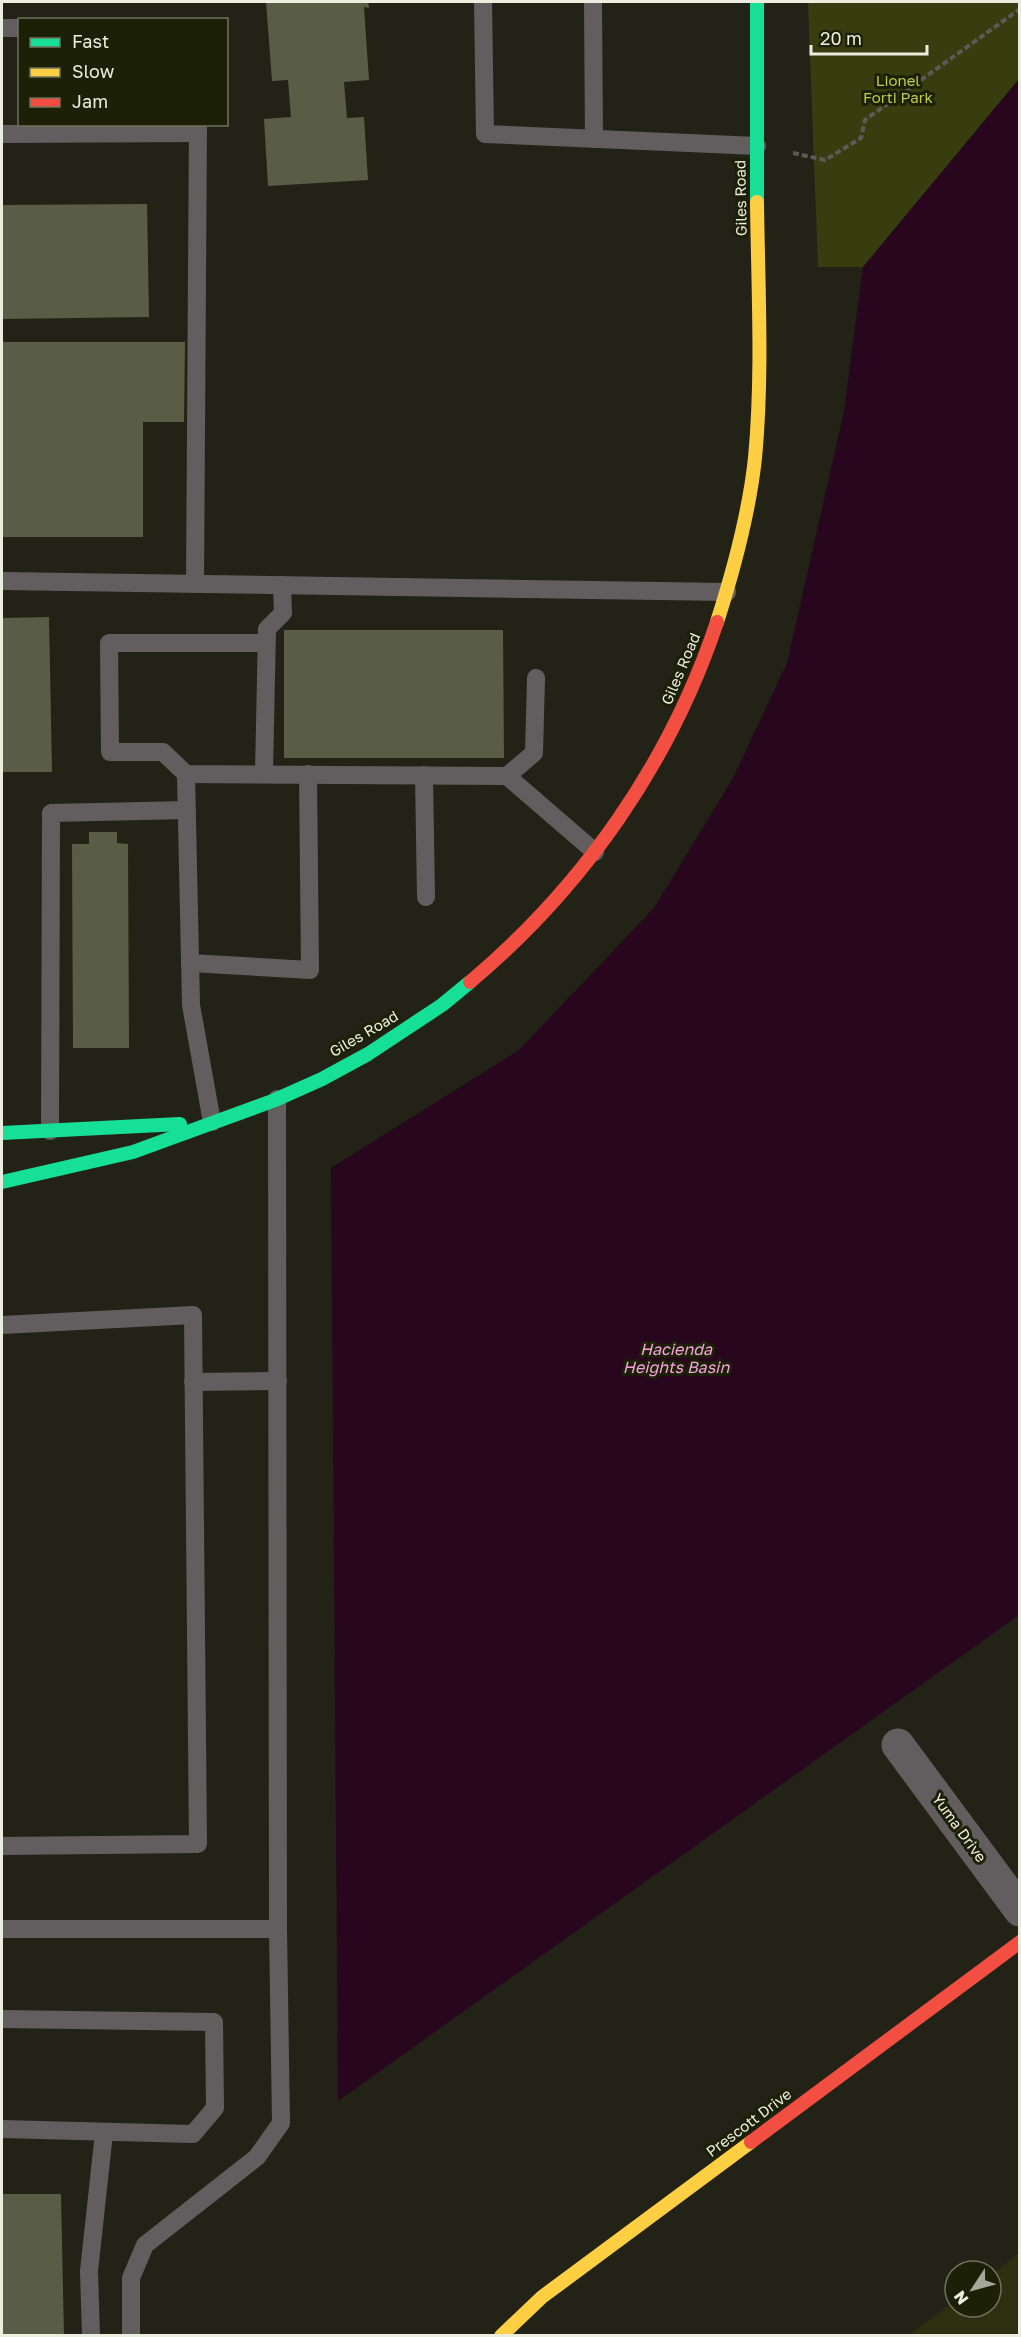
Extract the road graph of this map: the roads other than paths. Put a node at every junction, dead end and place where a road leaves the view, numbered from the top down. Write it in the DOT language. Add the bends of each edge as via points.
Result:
graph roads {
  1 [pos="483,2"];
  2 [pos="593,2"];
  3 [pos="757,2"];
  4 [pos="2,28"];
  5 [pos="18,28"];
  6 [pos="198,129"];
  7 [pos="2,134"];
  8 [pos="594,139"];
  9 [pos="757,146"];
  10 [pos="2,581"];
  11 [pos="195,584"];
  12 [pos="282,585"];
  13 [pos="727,592"];
  14 [pos="266,643"];
  15 [pos="536,678"];
  16 [pos="186,774"];
  17 [pos="264,774"];
  18 [pos="308,774"];
  19 [pos="424,775"];
  20 [pos="507,776"];
  21 [pos="187,810"];
  22 [pos="596,852"];
  23 [pos="426,897"];
  24 [pos="190,963"];
  25 [pos="277,1099"];
  26 [pos="212,1122"];
  27 [pos="50,1131"];
  28 [pos="2,1133"];
  29 [pos="2,1182"];
  30 [pos="2,1325"];
  31 [pos="193,1382"];
  32 [pos="278,1382"];
  33 [pos="898,1745"];
  34 [pos="2,1846"];
  35 [pos="1020,1910"];
  36 [pos="2,1929"];
  37 [pos="278,1929"];
  38 [pos="1020,1942"];
  39 [pos="2,2019"];
  40 [pos="2,2129"];
  41 [pos="104,2133"];
  42 [pos="91,2336"];
  43 [pos="131,2336"];
  44 [pos="501,2336"];
  1 -- 8 [label="lane" via="485,134"];
  2 -- 8 [label="lane"];
  3 -- 9 [label="street, Giles Road"];
  4 -- 5 [label="lane"];
  6 -- 7 [label="lane"];
  6 -- 11 [label="lane"];
  8 -- 9 [label="lane"];
  9 -- 13 [label="street, Giles Road" via="760,372 751,485"];
  10 -- 11 [label="lane"];
  11 -- 12 [label="lane"];
  12 -- 13 [label="lane"];
  12 -- 14 [label="lane" via="284,613 267,629"];
  13 -- 22 [label="street, Giles Road" via="710,647 670,738 627,811"];
  14 -- 16 [label="lane" via="110,643 110,752 163,752"];
  14 -- 17 [label="lane"];
  15 -- 20 [label="lane" via="534,753"];
  16 -- 17 [label="lane"];
  16 -- 21 [label="lane"];
  17 -- 18 [label="lane"];
  18 -- 19 [label="lane"];
  18 -- 24 [label="lane" via="310,970"];
  19 -- 20 [label="lane"];
  19 -- 23 [label="lane"];
  20 -- 22 [label="lane"];
  21 -- 24 [label="lane"];
  21 -- 27 [label="lane" via="51,813"];
  22 -- 25 [label="street, Giles Road" via="566,891 507,952 439,1007 368,1054"];
  24 -- 26 [label="lane" via="191,1005"];
  25 -- 26 [label="street, Giles Road"];
  25 -- 32 [label="lane"];
  26 -- 27 [label="street, Giles Road"];
  26 -- 29 [label="street, Giles Road" via="135,1151"];
  27 -- 28 [label="street, Giles Road"];
  30 -- 31 [label="lane" via="193,1315"];
  31 -- 32 [label="lane"];
  31 -- 34 [label="lane" via="198,1844"];
  32 -- 37 [label="lane"];
  33 -- 35 [label="street, Yuma Drive"];
  36 -- 37 [label="lane"];
  37 -- 43 [label="lane" via="281,2123 256,2157 145,2245 131,2278"];
  38 -- 44 [label="street, Prescott Drive" via="542,2297"];
  39 -- 41 [label="lane" via="214,2022 215,2108 193,2134"];
  40 -- 41 [label="lane"];
  41 -- 42 [label="lane" via="89,2271"];
}
